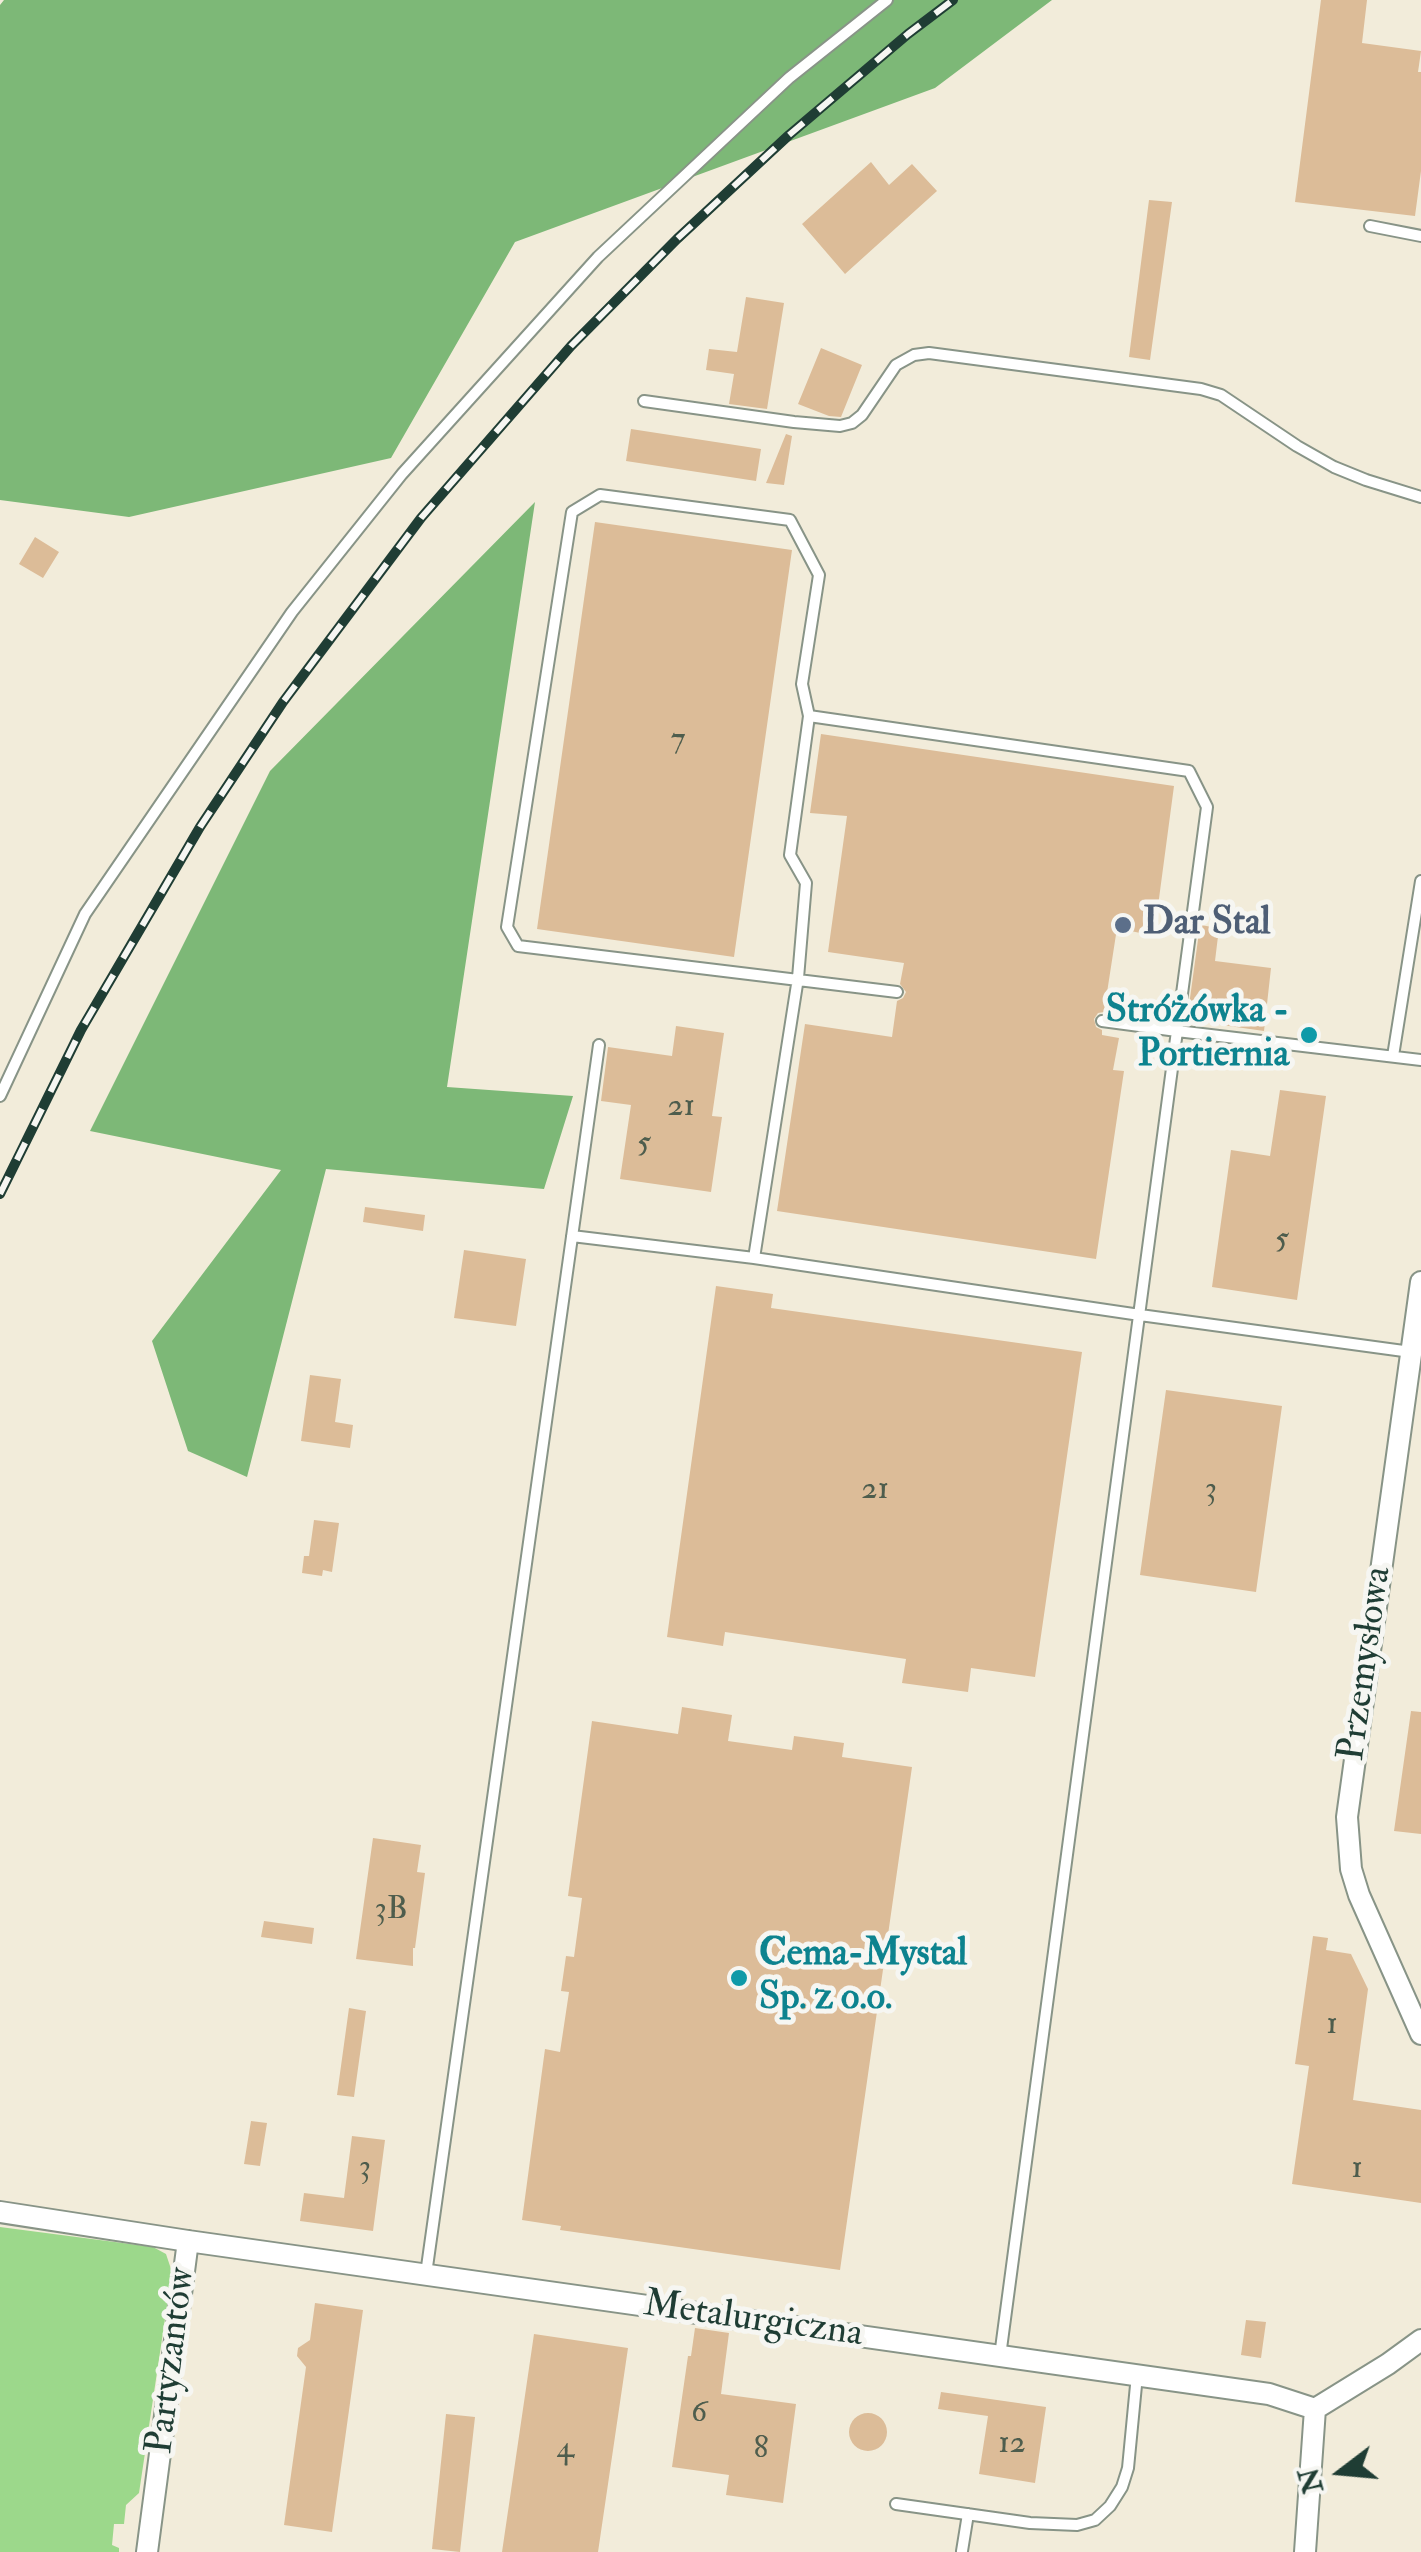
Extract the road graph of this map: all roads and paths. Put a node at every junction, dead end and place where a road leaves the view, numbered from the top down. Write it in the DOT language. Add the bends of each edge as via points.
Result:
graph roads {
  1 [pos="887,0"];
  2 [pos="1370,226"];
  3 [pos="1421,236"];
  4 [pos="644,402"];
  5 [pos="1421,497"];
  6 [pos="809,716"];
  7 [pos="1421,881"];
  8 [pos="798,978"];
  9 [pos="897,992"];
  10 [pos="1102,1020"];
  11 [pos="1177,1031"];
  12 [pos="599,1045"];
  13 [pos="1393,1056"];
  14 [pos="1421,1060"];
  15 [pos="0,1096"];
  16 [pos="572,1236"];
  17 [pos="754,1258"];
  18 [pos="1421,1282"];
  19 [pos="1140,1315"];
  20 [pos="1411,1352"];
  21 [pos="1421,2034"];
  22 [pos="0,2212"];
  23 [pos="188,2240"];
  24 [pos="426,2274"];
  25 [pos="1421,2340"];
  26 [pos="1000,2356"];
  27 [pos="1137,2375"];
  28 [pos="1315,2409"];
  29 [pos="896,2504"];
  30 [pos="968,2514"];
  31 [pos="962,2551"];
  32 [pos="147,2552"];
  33 [pos="1305,2552"];
  1 -- 15 [label="lane" via="789,78 598,256 402,474 292,612 85,914"];
  2 -- 3 [label="lane"];
  4 -- 5 [label="lane" via="840,426 862,415 896,366 930,353 1201,389 1334,467"];
  6 -- 8 [label="lane" via="790,855 806,883"];
  6 -- 8 [label="lane" via="802,684 819,575 790,520 600,495 572,512 507,928 518,946"];
  6 -- 11 [label="lane" via="1190,770 1207,807"];
  7 -- 13 [label="lane"];
  8 -- 9 [label="lane"];
  8 -- 17 [label="lane"];
  10 -- 11 [label="lane"];
  11 -- 13 [label="lane"];
  11 -- 19 [label="lane"];
  12 -- 16 [label="lane"];
  13 -- 14 [label="lane"];
  16 -- 17 [label="lane"];
  16 -- 24 [label="lane"];
  17 -- 19 [label="lane"];
  18 -- 20 [label="street, Przemysłowa"];
  19 -- 20 [label="lane"];
  19 -- 26 [label="lane"];
  20 -- 21 [label="street, Przemysłowa" via="1346,1818 1359,1896"];
  22 -- 23 [label="street, Partyzantów"];
  23 -- 24 [label="street, Metalurgiczna"];
  23 -- 32 [label="street, Partyzantów"];
  24 -- 26 [label="street, Metalurgiczna"];
  25 -- 28 [label="street"];
  26 -- 27 [label="street, Metalurgiczna"];
  27 -- 28 [label="street, Metalurgiczna" via="1268,2394"];
  27 -- 30 [label="lane" via="1126,2478 1095,2520 1049,2524"];
  28 -- 33 [label="street"];
  29 -- 30 [label="lane"];
  30 -- 31 [label="lane"];
}
